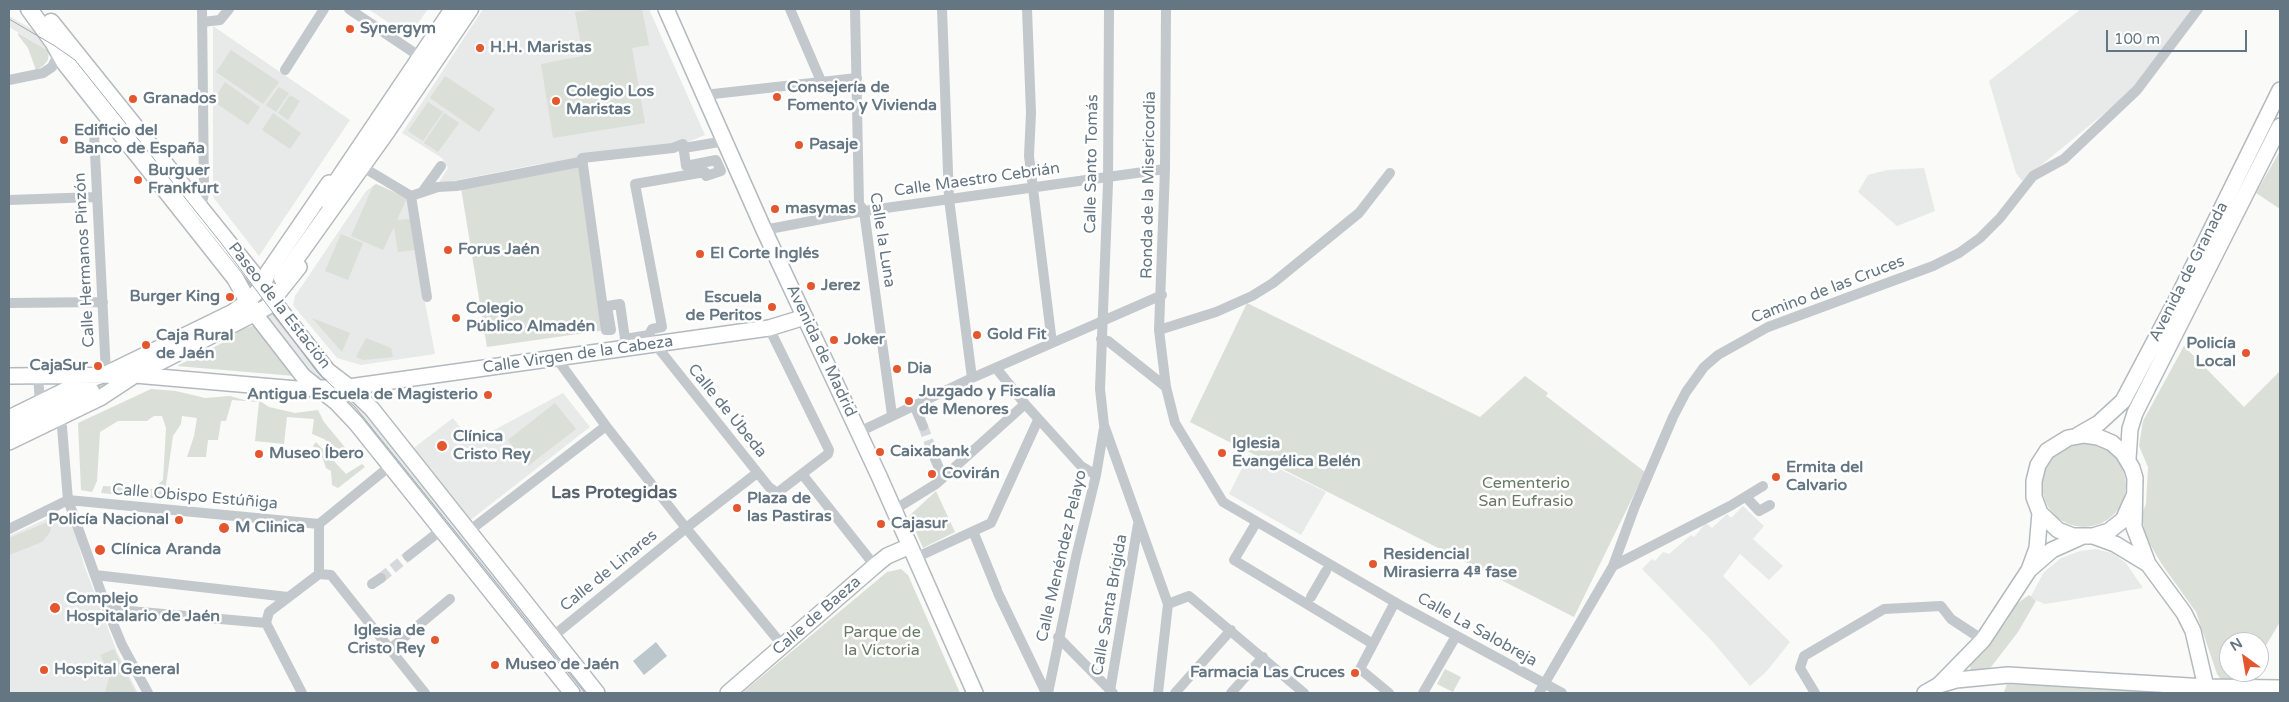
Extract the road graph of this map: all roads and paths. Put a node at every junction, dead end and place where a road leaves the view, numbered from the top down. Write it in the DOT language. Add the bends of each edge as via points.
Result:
graph roads {
  1 [pos="29,9"];
  2 [pos="40,9"];
  3 [pos="202,9"];
  4 [pos="229,9"];
  5 [pos="324,9"];
  6 [pos="350,9"];
  7 [pos="453,9"];
  8 [pos="470,9"];
  9 [pos="666,9"];
  10 [pos="790,9"];
  11 [pos="855,9"];
  12 [pos="942,9"];
  13 [pos="1027,9"];
  14 [pos="1109,9"];
  15 [pos="1166,9"];
  16 [pos="2198,9"];
  17 [pos="202,22"];
  18 [pos="58,53"];
  19 [pos="427,61"];
  20 [pos="285,70"];
  21 [pos="857,78"];
  22 [pos="9,80"];
  23 [pos="821,81"];
  24 [pos="2280,90"];
  25 [pos="704,95"];
  26 [pos="109,120"];
  27 [pos="2280,126"];
  28 [pos="725,141"];
  29 [pos="684,148"];
  30 [pos="580,162"];
  31 [pos="441,166"];
  32 [pos="355,168"];
  33 [pos="1165,169"];
  34 [pos="1390,173"];
  35 [pos="1108,176"];
  36 [pos="1033,187"];
  37 [pos="423,191"];
  38 [pos="411,196"];
  39 [pos="96,197"];
  40 [pos="949,199"];
  41 [pos="9,200"];
  42 [pos="201,208"];
  43 [pos="864,211"];
  44 [pos="764,230"];
  45 [pos="280,276"];
  46 [pos="263,286"];
  47 [pos="1162,295"];
  48 [pos="427,297"];
  49 [pos="102,302"];
  50 [pos="274,302"];
  51 [pos="9,303"];
  52 [pos="251,308"];
  53 [pos="805,317"];
  54 [pos="1102,319"];
  55 [pos="769,328"];
  56 [pos="1159,330"];
  57 [pos="1101,338"];
  58 [pos="1052,343"];
  59 [pos="655,344"];
  60 [pos="557,358"];
  61 [pos="1163,362"];
  62 [pos="996,368"];
  63 [pos="1148,373"];
  64 [pos="106,374"];
  65 [pos="135,375"];
  66 [pos="9,376"];
  67 [pos="38,376"];
  68 [pos="972,378"];
  69 [pos="350,387"];
  70 [pos="1166,387"];
  71 [pos="317,389"];
  72 [pos="40,403"];
  73 [pos="914,404"];
  74 [pos="1025,404"];
  75 [pos="892,415"];
  76 [pos="9,418"];
  77 [pos="57,419"];
  78 [pos="1038,420"];
  79 [pos="9,424"];
  80 [pos="1104,425"];
  81 [pos="606,426"];
  82 [pos="923,426"];
  83 [pos="9,432"];
  84 [pos="858,432"];
  85 [pos="2076,436"];
  86 [pos="9,442"];
  87 [pos="935,459"];
  88 [pos="2128,459"];
  89 [pos="390,466"];
  90 [pos="758,473"];
  91 [pos="802,474"];
  92 [pos="1096,475"];
  93 [pos="943,477"];
  94 [pos="1762,486"];
  95 [pos="2134,496"];
  96 [pos="1746,497"];
  97 [pos="68,500"];
  98 [pos="1770,505"];
  99 [pos="894,510"];
  100 [pos="2040,513"];
  101 [pos="1256,522"];
  102 [pos="319,524"];
  103 [pos="1138,524"];
  104 [pos="686,528"];
  105 [pos="9,529"];
  106 [pos="440,531"];
  107 [pos="469,531"];
  108 [pos="975,536"];
  109 [pos="2087,537"];
  110 [pos="912,552"];
  111 [pos="408,556"];
  112 [pos="2148,564"];
  113 [pos="875,566"];
  114 [pos="1613,566"];
  115 [pos="1326,570"];
  116 [pos="2029,570"];
  117 [pos="319,574"];
  118 [pos="94,575"];
  119 [pos="288,597"];
  120 [pos="1311,597"];
  121 [pos="450,599"];
  122 [pos="1395,602"];
  123 [pos="1168,604"];
  124 [pos="107,609"];
  125 [pos="266,623"];
  126 [pos="1231,630"];
  127 [pos="1456,636"];
  128 [pos="552,637"];
  129 [pos="1058,637"];
  130 [pos="1983,640"];
  131 [pos="1373,644"];
  132 [pos="783,646"];
  133 [pos="390,649"];
  134 [pos="1074,655"];
  135 [pos="1263,657"];
  136 [pos="1052,666"];
  137 [pos="1544,684"];
  138 [pos="1939,685"];
  139 [pos="2206,687"];
  140 [pos="2280,688"];
  141 [pos="148,693"];
  142 [pos="302,693"];
  143 [pos="425,693"];
  144 [pos="572,693"];
  145 [pos="596,693"];
  146 [pos="728,693"];
  147 [pos="974,693"];
  148 [pos="1047,693"];
  149 [pos="1110,693"];
  150 [pos="1158,693"];
  151 [pos="1175,693"];
  152 [pos="1230,693"];
  153 [pos="1304,693"];
  154 [pos="1389,693"];
  155 [pos="1423,693"];
  156 [pos="1539,693"];
  157 [pos="1562,693"];
  158 [pos="1814,693"];
  159 [pos="1925,693"];
  1 -- 18 [label="main road, Paseo de la Estación"];
  2 -- 42 [label="main road, Paseo de la Estación"];
  3 -- 17 [label="street"];
  4 -- 17 [label="street" via="220,20"];
  5 -- 20 [label="street"];
  6 -- 19 [label="street"];
  7 -- 19 [label="main road"];
  8 -- 19 [label="main road"];
  9 -- 25 [label="street, Avenida de Madrid"];
  10 -- 23 [label="street"];
  11 -- 21 [label="street, Calle la Luna"];
  12 -- 40 [label="street"];
  13 -- 36 [label="street" via="1031,113 1029,156"];
  14 -- 35 [label="street, Calle Santo Tomás"];
  15 -- 33 [label="street, Ronda de la Misericordia"];
  16 -- 114 [label="street, Camino de las Cruces" via="2137,90 2064,159 2033,176 2000,218 1973,243 1933,266 1768,327 1718,355 1704,367 1673,417"];
  17 -- 42 [label="street" via="204,193"];
  18 -- 22 [label="street" via="52,67 43,73"];
  18 -- 26 [label="main road, Paseo de la Estación"];
  19 -- 32 [label="main road"];
  21 -- 23 [label="street"];
  21 -- 43 [label="street, Calle la Luna" via="859,204"];
  23 -- 25 [label="street"];
  24 -- 85 [label="street, Avenida de Granada" via="2123,401 2099,422"];
  25 -- 28 [label="street, Avenida de Madrid"];
  26 -- 39 [label="street, Calle Hermanos Pinzón" via="94,133"];
  26 -- 52 [label="main road, Paseo de la Estación" via="235,278"];
  27 -- 88 [label="street, Avenida de Granada" via="2135,413 2130,429"];
  28 -- 29 [label="street"];
  28 -- 44 [label="street, Avenida de Madrid"];
  29 -- 29 [label="street" via="686,166 716,160 721,170 706,176 705,172 635,184 662,327 652,329 650,336 625,339 620,304 607,306 611,330 606,330 582,158 673,148 683,144"];
  30 -- 37 [label="street"];
  31 -- 37 [label="street"];
  32 -- 38 [label="street"];
  32 -- 45 [label="main road"];
  32 -- 46 [label="street" via="331,179 268,272"];
  32 -- 50 [label="street" via="353,191"];
  33 -- 35 [label="street, Calle Maestro Cebrián"];
  33 -- 47 [label="street, Ronda de la Misericordia"];
  34 -- 56 [label="street" via="1359,213 1273,283 1216,312"];
  35 -- 36 [label="street, Calle Maestro Cebrián"];
  35 -- 54 [label="street, Calle Santo Tomás"];
  36 -- 40 [label="street, Calle Maestro Cebrián"];
  36 -- 58 [label="street"];
  37 -- 38 [label="street"];
  38 -- 48 [label="street"];
  39 -- 41 [label="street"];
  39 -- 49 [label="street, Calle Hermanos Pinzón"];
  40 -- 43 [label="street, Calle Maestro Cebrián"];
  40 -- 68 [label="street"];
  42 -- 46 [label="main road, Paseo de la Estación"];
  43 -- 44 [label="street, Calle Maestro Cebrián"];
  43 -- 75 [label="street, Calle la Luna"];
  44 -- 53 [label="street, Avenida de Madrid"];
  46 -- 50 [label="main road, Paseo de la Estación"];
  46 -- 52 [label="street"];
  47 -- 54 [label="street"];
  47 -- 56 [label="street, Ronda de la Misericordia"];
  49 -- 51 [label="street"];
  49 -- 64 [label="street, Calle Hermanos Pinzón"];
  50 -- 52 [label="street"];
  50 -- 69 [label="street, Paseo de la Estación" via="328,371"];
  52 -- 64 [label="street" via="233,312"];
  52 -- 65 [label="street"];
  52 -- 71 [label="street, Paseo de la Estación" via="303,376"];
  53 -- 55 [label="street, Calle Virgen de la Cabeza"];
  53 -- 84 [label="street, Avenida de Madrid"];
  54 -- 57 [label="street, Calle Santo Tomás"];
  54 -- 58 [label="street"];
  55 -- 59 [label="street, Calle Virgen de la Cabeza"];
  55 -- 91 [label="street" via="828,448 828,454"];
  56 -- 61 [label="street, Ronda de la Misericordia"];
  57 -- 63 [label="street"];
  57 -- 80 [label="street, Calle Santo Tomás" via="1100,389"];
  58 -- 62 [label="street"];
  59 -- 60 [label="street, Calle Virgen de la Cabeza"];
  59 -- 90 [label="street, Calle de Úbeda"];
  60 -- 69 [label="street, Calle Virgen de la Cabeza"];
  60 -- 81 [label="street"];
  61 -- 63 [label="street"];
  61 -- 70 [label="street, Ronda de la Misericordia"];
  62 -- 68 [label="street"];
  62 -- 74 [label="street"];
  63 -- 70 [label="street"];
  64 -- 65 [label="street, Calle Virgen de la Cabeza"];
  64 -- 67 [label="street, Calle Virgen de la Cabeza"];
  64 -- 72 [label="street"];
  65 -- 71 [label="street, Calle Virgen de la Cabeza"];
  65 -- 77 [label="street" via="100,398"];
  66 -- 67 [label="street, Calle Virgen de la Cabeza"];
  67 -- 72 [label="street"];
  68 -- 73 [label="street"];
  69 -- 71 [label="street, Calle Virgen de la Cabeza"];
  69 -- 107 [label="street, Paseo de la Estación" via="372,409"];
  70 -- 101 [label="street, Ronda de la Misericordia" via="1175,423 1222,502"];
  71 -- 89 [label="street, Paseo de la Estación" via="337,403 356,423"];
  72 -- 76 [label="street"];
  73 -- 75 [label="street"];
  73 -- 82 [label="street"];
  74 -- 78 [label="street"];
  74 -- 93 [label="street"];
  75 -- 84 [label="street"];
  77 -- 86 [label="street"];
  77 -- 97 [label="street" via="62,427"];
  78 -- 92 [label="street" via="1081,466"];
  78 -- 110 [label="street" via="991,523"];
  79 -- 83 [label="main road" via="89,388"];
  80 -- 92 [label="street, Calle Menéndez Pelayo"];
  80 -- 103 [label="street"];
  81 -- 104 [label="street"];
  81 -- 107 [label="street"];
  84 -- 99 [label="street, Avenida de Madrid"];
  85 -- 88 [label="street" via="2106,440"];
  85 -- 100 [label="street" via="2054,446 2038,465 2033,489"];
  87 -- 93 [label="street"];
  88 -- 95 [label="street" via="2135,478"];
  89 -- 102 [label="street"];
  89 -- 106 [label="street, Paseo de la Estación"];
  90 -- 91 [label="street, Calle de Úbeda" via="777,493"];
  90 -- 104 [label="street, Calle de Linares"];
  91 -- 113 [label="street"];
  92 -- 129 [label="street, Calle Menéndez Pelayo"];
  93 -- 99 [label="street"];
  94 -- 96 [label="street"];
  95 -- 109 [label="street" via="2128,512 2116,526"];
  95 -- 112 [label="street" via="2134,527"];
  96 -- 98 [label="street" via="1759,511"];
  96 -- 114 [label="street"];
  97 -- 102 [label="street, Calle Obispo Estúñiga"];
  97 -- 105 [label="street"];
  97 -- 118 [label="street"];
  99 -- 110 [label="street, Avenida de Madrid"];
  100 -- 109 [label="street" via="2058,530"];
  100 -- 116 [label="street" via="2037,548"];
  101 -- 122 [label="street, Calle La Salobreja"];
  101 -- 131 [label="street" via="1234,560"];
  102 -- 117 [label="street"];
  103 -- 123 [label="street"];
  103 -- 149 [label="street, Calle Santa Brígida"];
  104 -- 128 [label="street, Calle de Linares"];
  104 -- 132 [label="street"];
  106 -- 111 [label="street"];
  106 -- 144 [label="street, Paseo de la Estación"];
  107 -- 128 [label="street, Paseo de la Estación"];
  108 -- 148 [label="street"];
  109 -- 112 [label="street" via="2116,544"];
  109 -- 116 [label="street" via="2052,550"];
  110 -- 113 [label="street, Calle de Baeza" via="887,556"];
  110 -- 147 [label="street, Avenida de Madrid"];
  112 -- 139 [label="street" via="2184,613 2193,631"];
  113 -- 132 [label="street, Calle de Baeza"];
  114 -- 137 [label="street, Camino de las Cruces"];
  115 -- 120 [label="street"];
  116 -- 130 [label="street"];
  117 -- 119 [label="street"];
  117 -- 133 [label="street" via="330,575"];
  118 -- 119 [label="street"];
  118 -- 124 [label="street"];
  119 -- 125 [label="street" via="269,612"];
  121 -- 133 [label="street"];
  122 -- 127 [label="street, Calle La Salobreja"];
  122 -- 131 [label="street"];
  123 -- 126 [label="street" via="1189,596"];
  123 -- 150 [label="street"];
  124 -- 125 [label="street"];
  124 -- 141 [label="street"];
  125 -- 142 [label="street"];
  126 -- 135 [label="street"];
  126 -- 151 [label="street"];
  127 -- 137 [label="street, Calle La Salobreja"];
  127 -- 155 [label="street"];
  128 -- 145 [label="street, Paseo de la Estación"];
  129 -- 134 [label="street"];
  129 -- 136 [label="street, Calle Menéndez Pelayo"];
  130 -- 138 [label="street"];
  130 -- 158 [label="street" via="1951,619 1941,606 1884,609 1804,656 1800,668"];
  131 -- 154 [label="street" via="1360,669"];
  132 -- 146 [label="street, Calle de Baeza"];
  133 -- 143 [label="street"];
  134 -- 136 [label="street" via="1061,658"];
  134 -- 149 [label="street"];
  135 -- 152 [label="street"];
  135 -- 153 [label="street"];
  136 -- 148 [label="street, Calle Menéndez Pelayo"];
  137 -- 156 [label="street, Camino de las Cruces"];
  137 -- 157 [label="street, Calle La Salobreja"];
  138 -- 139 [label="street" via="1956,680 2008,675"];
  138 -- 159 [label="street"];
  139 -- 140 [label="street"];
}
